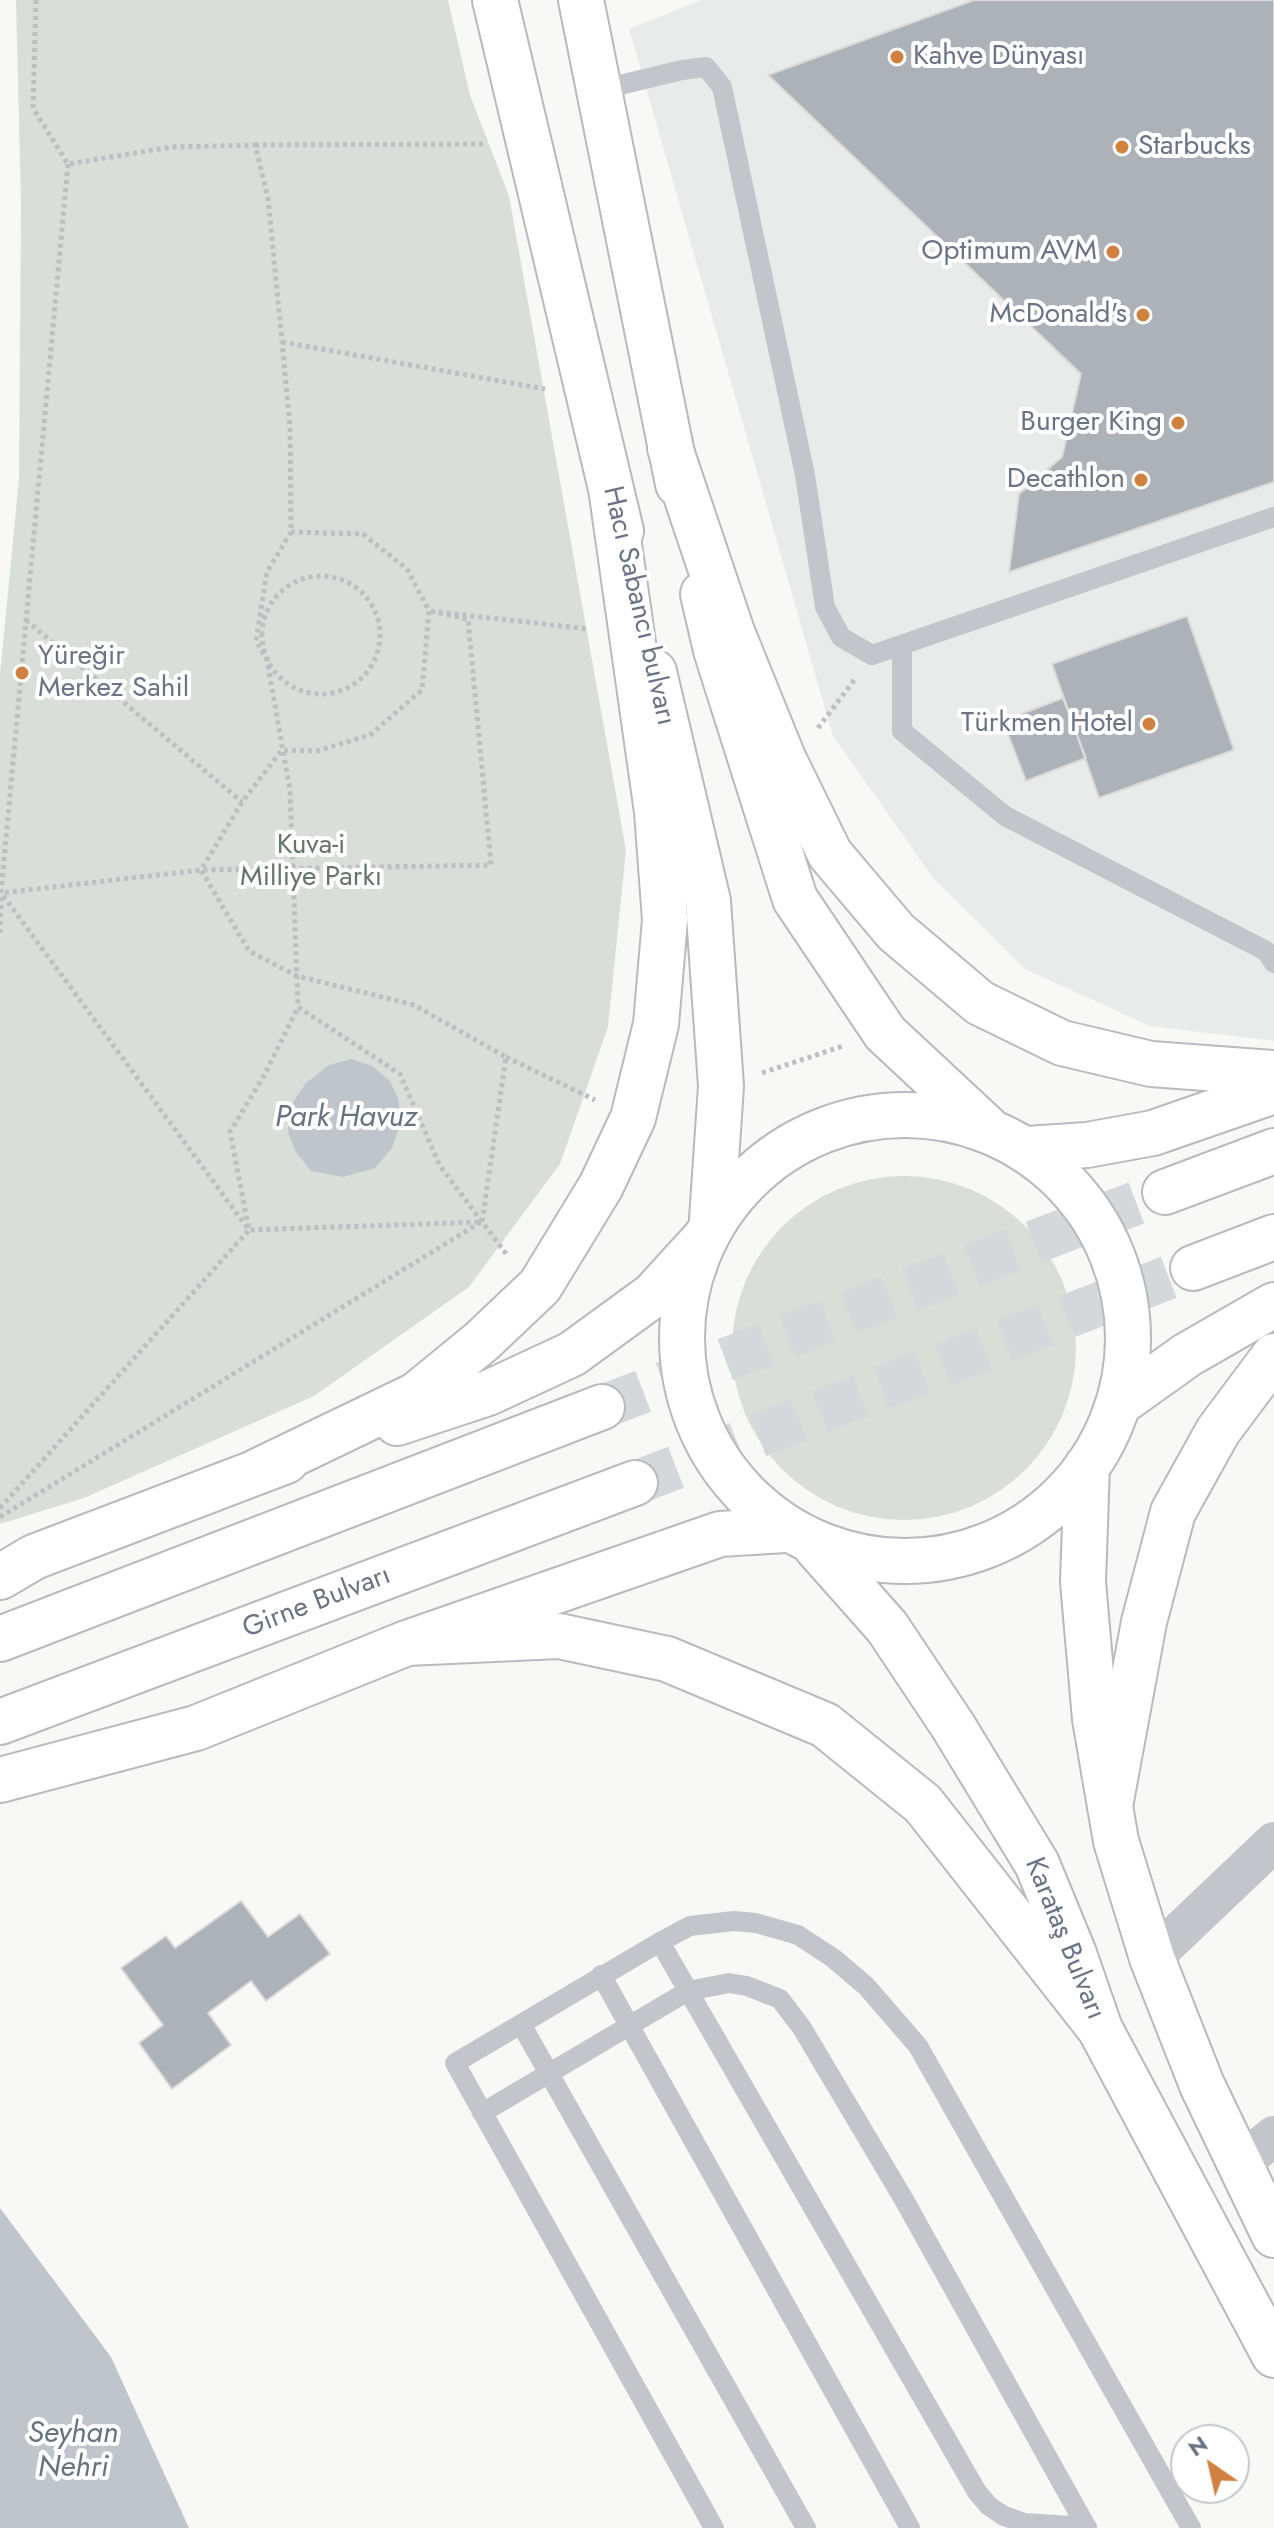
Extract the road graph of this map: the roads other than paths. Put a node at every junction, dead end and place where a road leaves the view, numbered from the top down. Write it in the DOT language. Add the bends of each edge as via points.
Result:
graph roads {
  1 [pos="495,0"];
  2 [pos="581,0"];
  3 [pos="599,90"];
  4 [pos="670,448"];
  5 [pos="612,495"];
  6 [pos="1274,517"];
  7 [pos="902,645"];
  8 [pos="1274,963"];
  9 [pos="1274,1073"];
  10 [pos="1274,1091"];
  11 [pos="988,1129"];
  12 [pos="1027,1149"];
  13 [pos="1274,1151"];
  14 [pos="1165,1192"];
  15 [pos="709,1229"];
  16 [pos="1274,1237"];
  17 [pos="1193,1268"];
  18 [pos="1274,1305"];
  19 [pos="1274,1356"];
  20 [pos="1124,1400"];
  21 [pos="602,1407"];
  22 [pos="1087,1466"];
  23 [pos="258,1471"];
  24 [pos="635,1483"];
  25 [pos="800,1538"];
  26 [pos="11,1568"];
  27 [pos="0,1639"];
  28 [pos="407,1643"];
  29 [pos="0,1722"];
  30 [pos="196,1728"];
  31 [pos="0,1780"];
  32 [pos="1110,1806"];
  33 [pos="0,1807"];
  34 [pos="1274,1842"];
  35 [pos="660,1942"];
  36 [pos="1152,1958"];
  37 [pos="601,1975"];
  38 [pos="688,1991"];
  39 [pos="521,2024"];
  40 [pos="629,2025"];
  41 [pos="1100,2029"];
  42 [pos="549,2073"];
  43 [pos="482,2113"];
  44 [pos="1274,2136"];
  45 [pos="1240,2164"];
  46 [pos="1274,2235"];
  47 [pos="1274,2355"];
  48 [pos="714,2528"];
  49 [pos="806,2528"];
  50 [pos="910,2528"];
  51 [pos="1087,2528"];
  52 [pos="1191,2528"];
  1 -- 5 [label="main road, Hacı Sabancı bulvarı"];
  2 -- 3 [label="main road"];
  3 -- 4 [label="main road"];
  3 -- 7 [label="lane" via="706,67 722,87 805,475 825,607 841,637 872,655"];
  4 -- 9 [label="main road" via="732,632 783,758 830,854 896,932 980,1003 1062,1043 1151,1064"];
  4 -- 11 [label="main road" via="716,650 795,899 885,1033"];
  5 -- 15 [label="main road, Hacı Sabancı bulvarı" via="708,901 721,1086"];
  5 -- 23 [label="main road" via="657,812 665,920 656,1024 633,1118 601,1186 540,1286 482,1341 416,1395"];
  6 -- 7 [label="lane"];
  7 -- 8 [label="lane" via="902,731 1005,816 1266,951"];
  10 -- 12 [label="main road" via="1153,1133"];
  11 -- 12 [label="main road"];
  11 -- 15 [label="main road" via="905,1113 841,1123 770,1159 738,1185"];
  12 -- 20 [label="main road" via="1076,1191 1117,1258 1131,1346"];
  13 -- 14 [label="main road"];
  15 -- 23 [label="main road" via="653,1295 572,1354 488,1393"];
  15 -- 25 [label="main road, Karataş Bulvarı" via="681,1321 692,1411 731,1482"];
  16 -- 17 [label="main road"];
  18 -- 20 [label="main road" via="1187,1355"];
  19 -- 32 [label="main road" via="1218,1431 1173,1512 1144,1622"];
  20 -- 22 [label="main road"];
  21 -- 27 [label="main road"];
  22 -- 25 [label="main road" via="1026,1529 938,1562 864,1561"];
  22 -- 32 [label="main road" via="1083,1582 1095,1719"];
  23 -- 26 [label="main road"];
  24 -- 29 [label="main road, Girne Bulvarı"];
  25 -- 28 [label="main road" via="720,1534"];
  25 -- 41 [label="main road, Karataş Bulvarı" via="887,1627 953,1726 1037,1864"];
  28 -- 30 [label="main road"];
  28 -- 41 [label="main road" via="559,1636 667,1659 825,1725 923,1804"];
  30 -- 31 [label="main road"];
  30 -- 33 [label="main road" via="54,1793"];
  32 -- 36 [label="main road"];
  34 -- 36 [label="street"];
  35 -- 37 [label="lane"];
  35 -- 38 [label="lane"];
  35 -- 52 [label="lane" via="690,1926 712,1922 777,1927 833,1958 894,2015 918,2046"];
  36 -- 45 [label="main road"];
  37 -- 39 [label="lane"];
  37 -- 40 [label="lane"];
  38 -- 40 [label="lane"];
  38 -- 51 [label="lane" via="977,2492 1004,2516 1024,2523"];
  38 -- 51 [label="lane" via="729,1983 764,1991 780,1999 802,2028"];
  39 -- 42 [label="lane"];
  39 -- 43 [label="lane" via="455,2063"];
  40 -- 42 [label="lane"];
  40 -- 50 [label="lane"];
  41 -- 47 [label="main road, Karataş Bulvarı"];
  42 -- 43 [label="lane"];
  42 -- 49 [label="lane"];
  43 -- 48 [label="lane"];
  44 -- 45 [label="street"];
  45 -- 46 [label="main road"];
}
